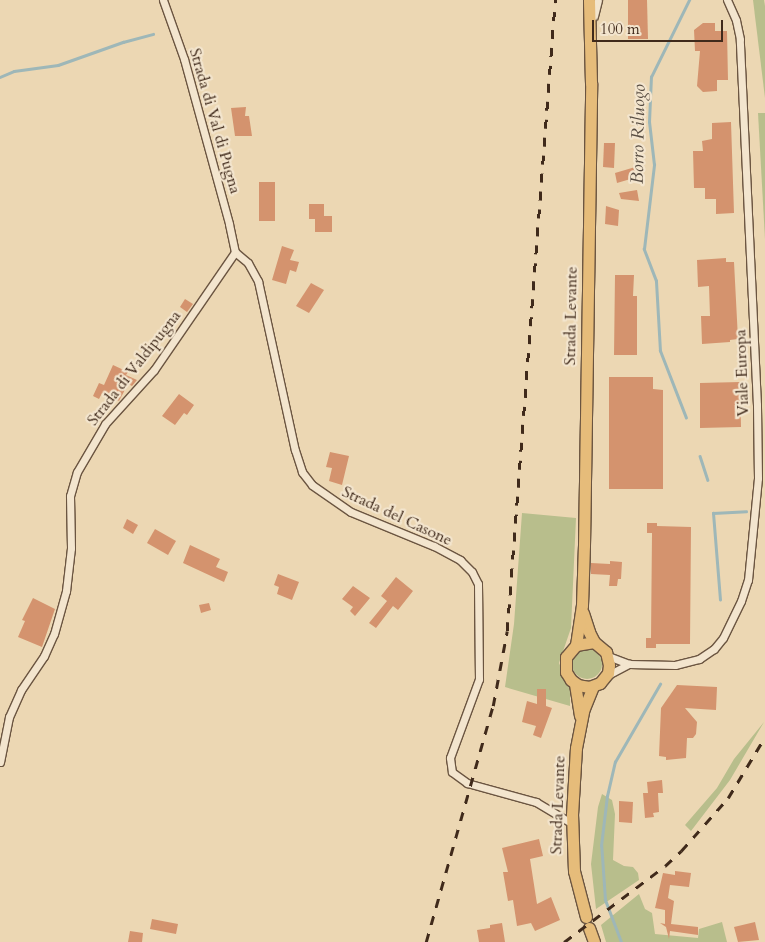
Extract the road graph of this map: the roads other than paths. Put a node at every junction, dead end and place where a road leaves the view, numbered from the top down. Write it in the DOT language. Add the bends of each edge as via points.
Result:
graph roads {
  1 [pos="163,0"];
  2 [pos="589,0"];
  3 [pos="594,0"];
  4 [pos="598,0"];
  5 [pos="727,0"];
  6 [pos="592,21"];
  7 [pos="234,252"];
  8 [pos="582,605"];
  9 [pos="594,642"];
  10 [pos="576,644"];
  11 [pos="608,656"];
  12 [pos="629,664"];
  13 [pos="606,677"];
  14 [pos="575,684"];
  15 [pos="592,686"];
  16 [pos="581,723"];
  17 [pos="0,762"];
  18 [pos="571,823"];
  19 [pos="594,942"];
  1 -- 7 [label="street, Strada di Val di Pugna" via="184,60"];
  2 -- 6 [label="main road, Strada Levante"];
  3 -- 6 [label="main road, Strada Levante"];
  4 -- 6 [label="street"];
  5 -- 12 [label="street, Viale Europa" via="740,39 757,396 758,489 746,588 719,644 704,656 688,663"];
  6 -- 8 [label="main road, Strada Levante"];
  7 -- 17 [label="street, Strada di Valdipugna" via="154,370 105,424 77,472 70,496 71,548 66,591 44,656 21,690 9,717"];
  7 -- 18 [label="street, Strada del Casone" via="248,263 258,281 302,472 312,485 351,512 460,560 478,584 479,680 450,758 452,772 467,783 536,802"];
  8 -- 9 [label="main road, Strada Levante"];
  8 -- 10 [label="main road, Strada Levante"];
  9 -- 10 [label="main road"];
  9 -- 11 [label="main road, Strada Levante"];
  10 -- 14 [label="main road, Strada Levante" via="564,662 568,677"];
  11 -- 12 [label="street, Viale Europa"];
  11 -- 13 [label="main road" via="610,665"];
  12 -- 13 [label="street, Viale Europa" via="611,671"];
  13 -- 15 [label="main road"];
  14 -- 15 [label="main road"];
  14 -- 16 [label="main road, Strada Levante"];
  15 -- 16 [label="main road, Strada Levante"];
  16 -- 18 [label="main road, Strada Levante"];
  18 -- 19 [label="main road, Strada Levante" via="574,872"];
}
